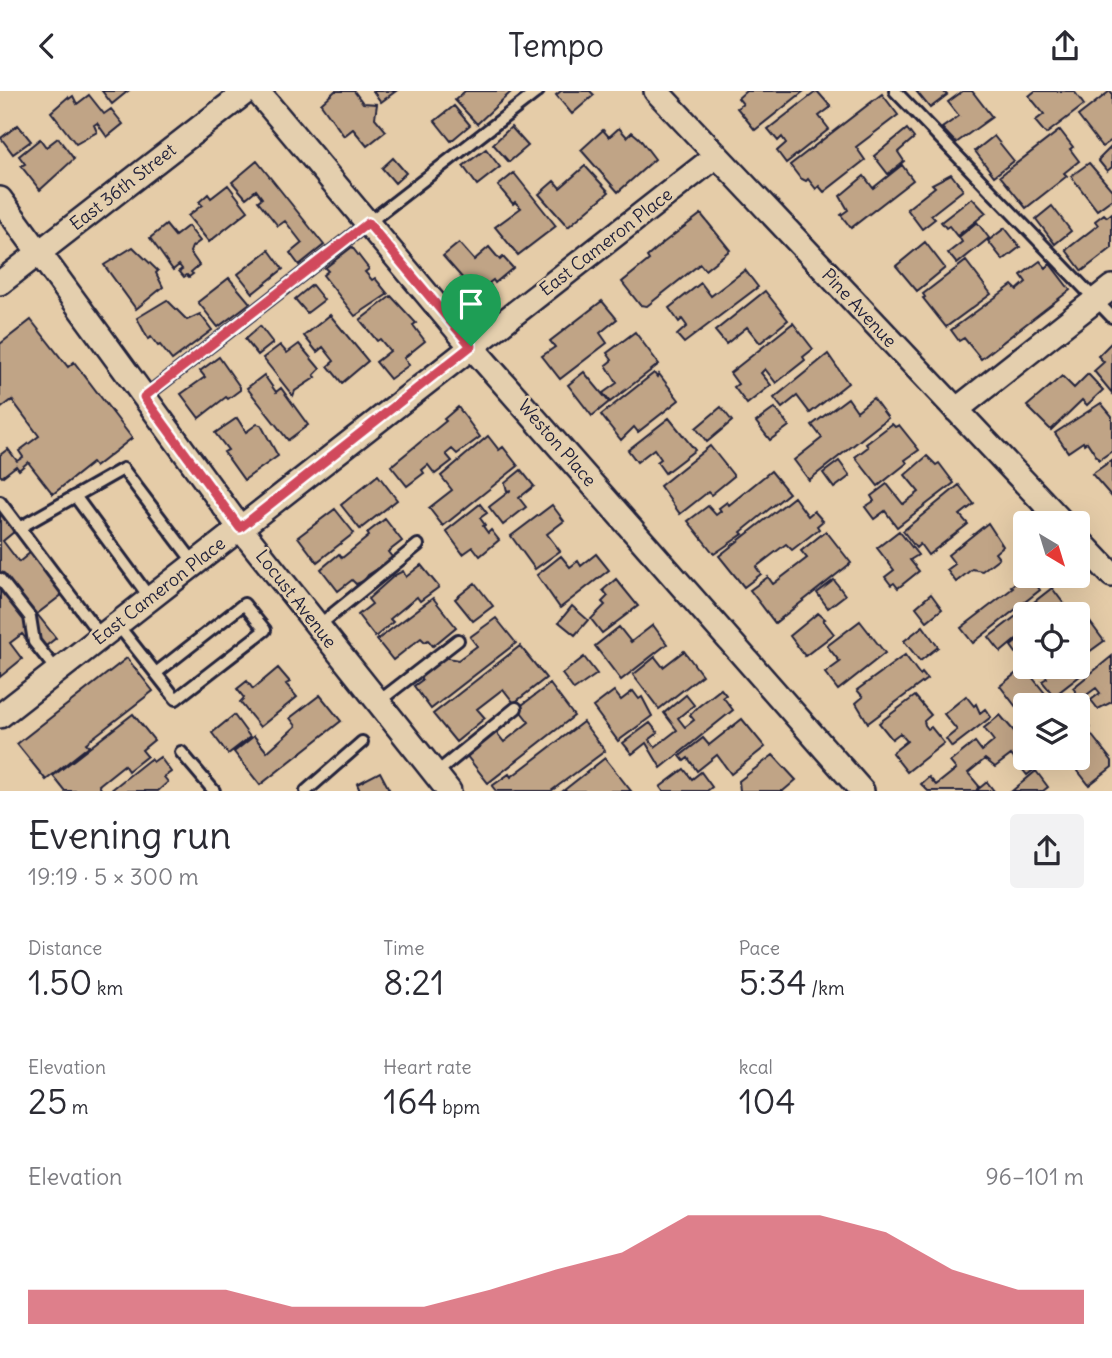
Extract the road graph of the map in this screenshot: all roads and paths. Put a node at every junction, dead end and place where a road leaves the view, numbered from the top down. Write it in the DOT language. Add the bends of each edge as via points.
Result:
graph roads {
  1 [pos="247,91"];
  2 [pos="257,91"];
  3 [pos="538,91"];
  4 [pos="656,91"];
  5 [pos="895,91"];
  6 [pos="716,156"];
  7 [pos="0,199"];
  8 [pos="368,223"];
  9 [pos="39,252"];
  10 [pos="0,283"];
  11 [pos="1104,294"];
  12 [pos="1112,317"];
  13 [pos="471,346"];
  14 [pos="144,397"];
  15 [pos="956,410"];
  16 [pos="75,496"];
  17 [pos="0,502"];
  18 [pos="1052,511"];
  19 [pos="19,528"];
  20 [pos="240,528"];
  21 [pos="418,545"];
  22 [pos="1090,552"];
  23 [pos="195,563"];
  24 [pos="1112,575"];
  25 [pos="0,579"];
  26 [pos="150,598"];
  27 [pos="318,626"];
  28 [pos="109,630"];
  29 [pos="458,640"];
  30 [pos="57,671"];
  31 [pos="156,673"];
  32 [pos="378,702"];
  33 [pos="516,708"];
  34 [pos="0,716"];
  35 [pos="362,742"];
  36 [pos="181,752"];
  37 [pos="442,783"];
  38 [pos="214,791"];
  39 [pos="306,791"];
  40 [pos="862,791"];
  1 -- 9 [label="street, East 36th Street"];
  2 -- 8 [label="street, Weston Place"];
  3 -- 8 [label="lane"];
  4 -- 6 [label="street, Pine Avenue"];
  5 -- 11 [label="lane"];
  6 -- 13 [label="street, East Cameron Place"];
  6 -- 15 [label="street, Pine Avenue"];
  7 -- 9 [label="street, Locust Avenue"];
  8 -- 13 [label="street, Weston Place"];
  8 -- 14 [label="lane"];
  9 -- 10 [label="street, East 36th Street"];
  9 -- 14 [label="street, Locust Avenue"];
  11 -- 12 [label="lane"];
  11 -- 15 [label="street"];
  13 -- 20 [label="street, East Cameron Place"];
  13 -- 40 [label="street, Weston Place"];
  14 -- 20 [label="street, Locust Avenue"];
  15 -- 18 [label="street, Pine Avenue"];
  16 -- 19 [label="lane"];
  16 -- 23 [label="lane" via="123,469"];
  16 -- 26 [label="lane"];
  17 -- 19 [label="lane"];
  19 -- 28 [label="lane"];
  20 -- 23 [label="street, East Cameron Place"];
  20 -- 27 [label="street, Locust Avenue"];
  21 -- 27 [label="lane"];
  22 -- 24 [label="street"];
  23 -- 26 [label="street, East Cameron Place"];
  25 -- 30 [label="lane" via="30,617 34,642"];
  26 -- 28 [label="street, East Cameron Place"];
  27 -- 32 [label="street, Locust Avenue"];
  28 -- 30 [label="street, East Cameron Place"];
  28 -- 31 [label="lane"];
  29 -- 32 [label="lane"];
  30 -- 34 [label="street, East Cameron Place"];
  31 -- 31 [label="lane" via="176,699 265,630 244,604"];
  32 -- 37 [label="street, Locust Avenue"];
  33 -- 37 [label="lane"];
  35 -- 39 [label="lane"];
  36 -- 38 [label="lane"];
}
